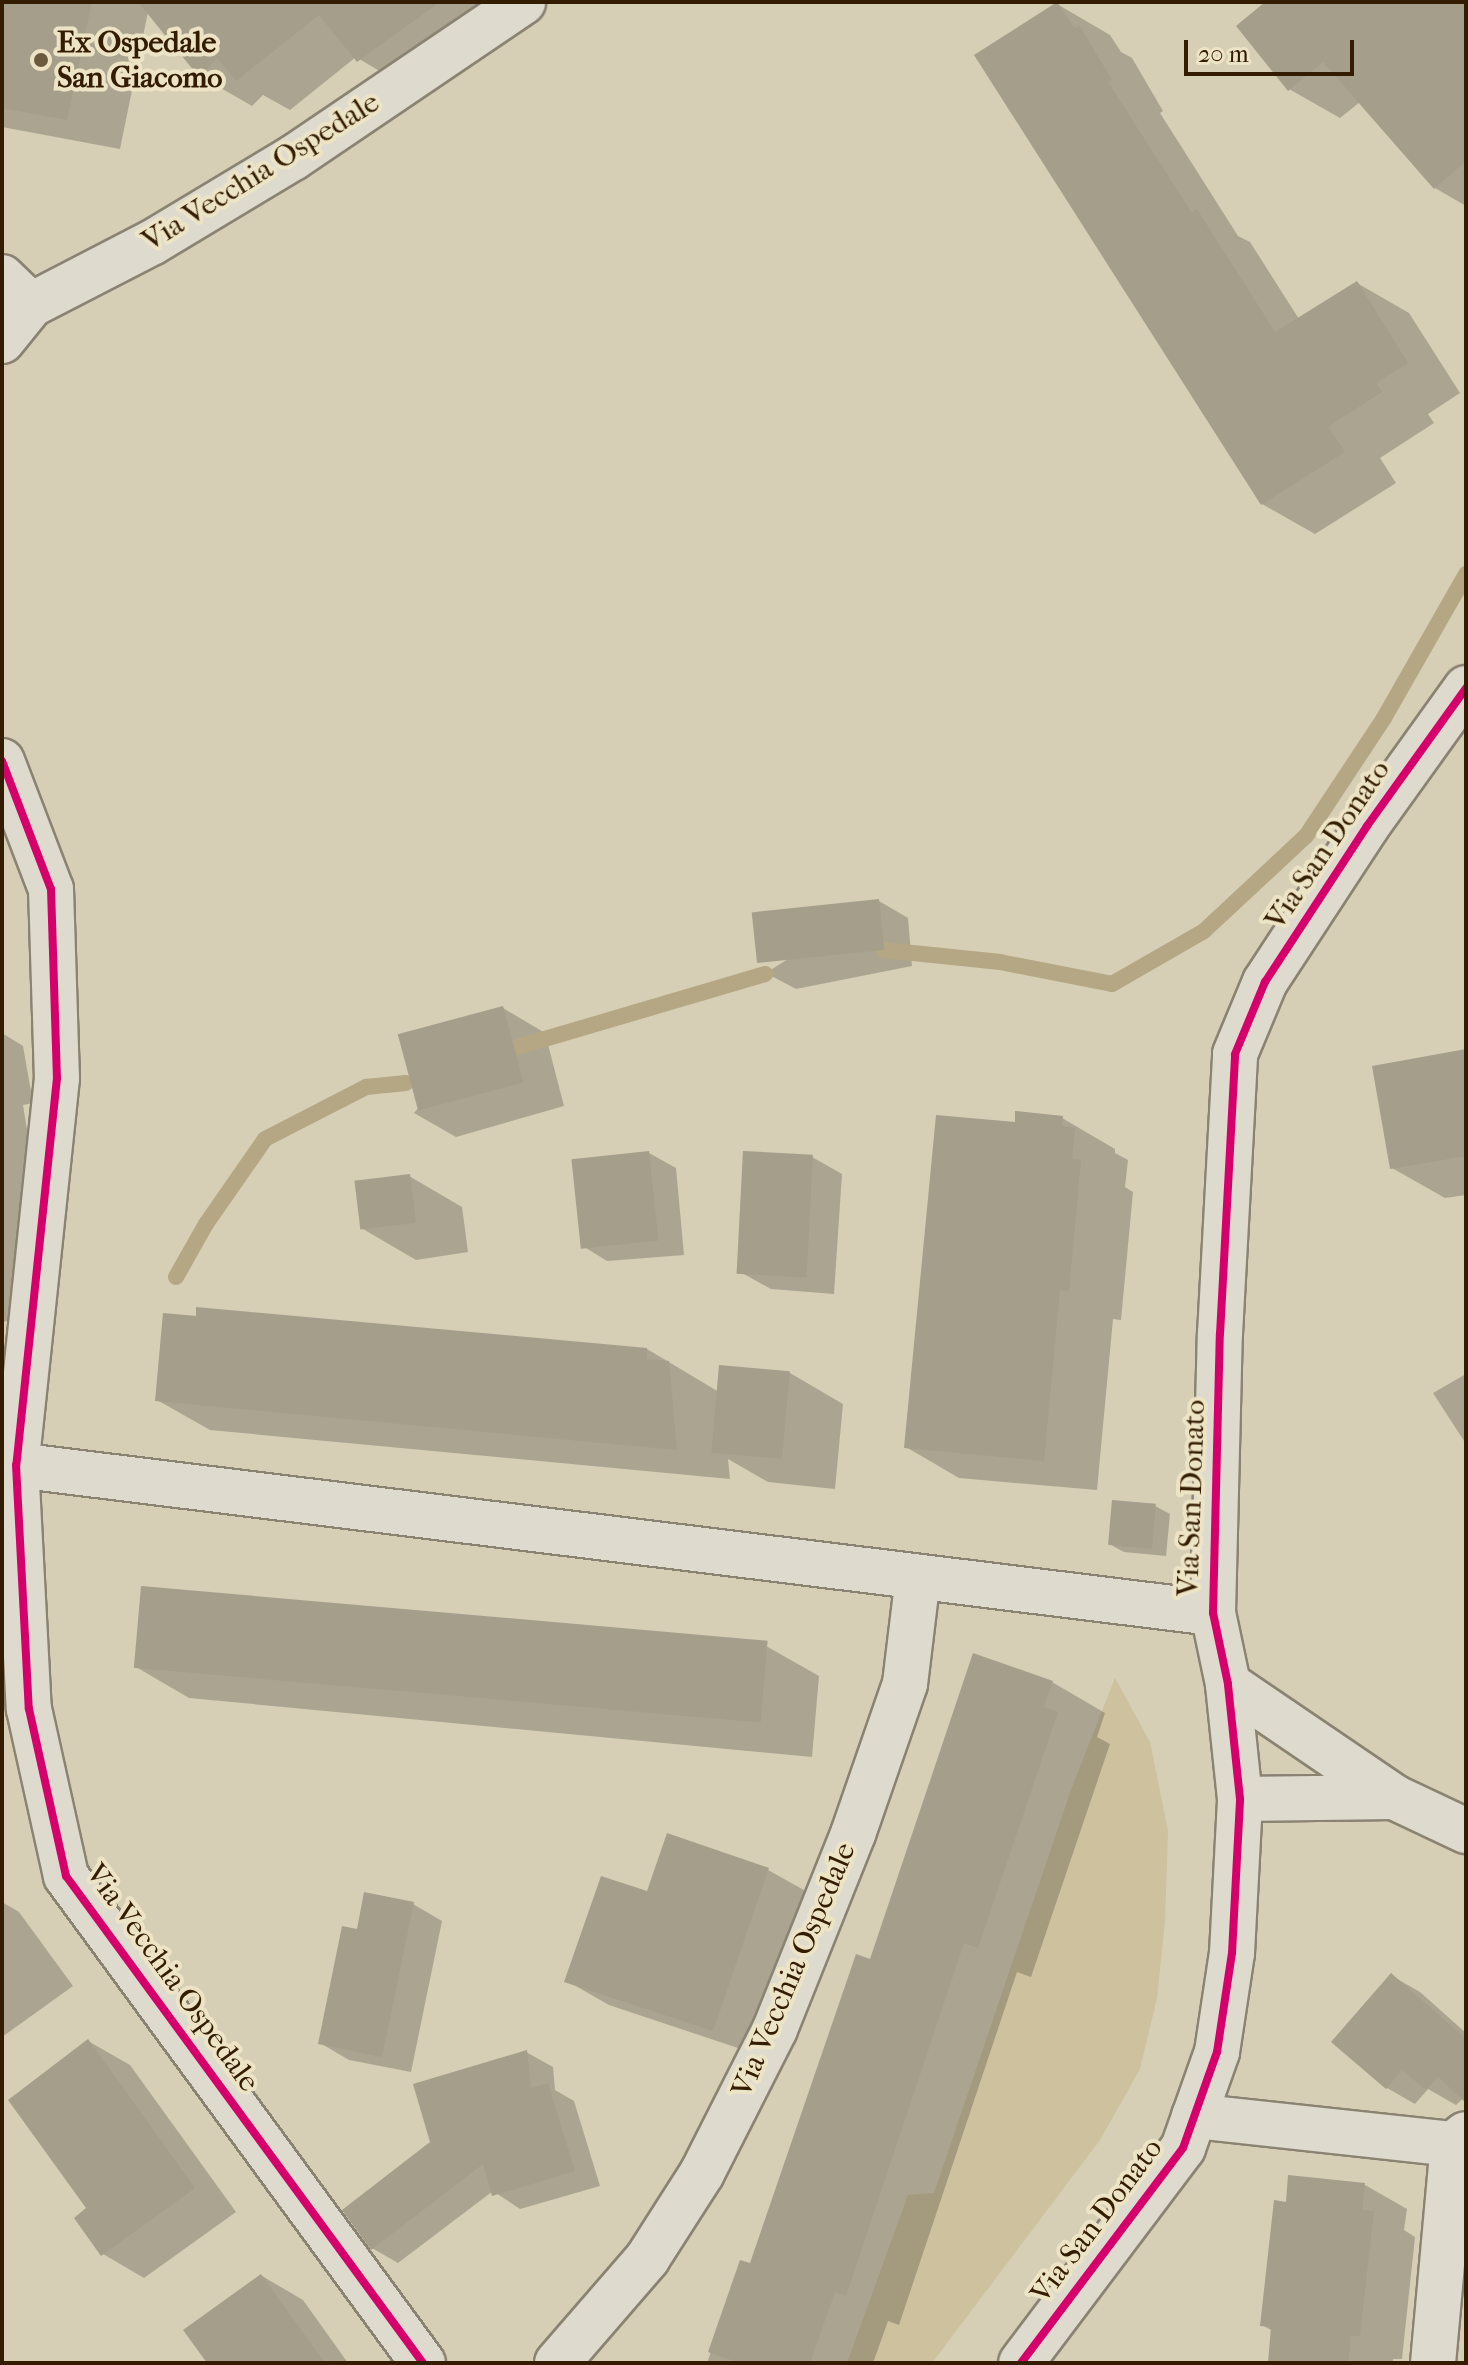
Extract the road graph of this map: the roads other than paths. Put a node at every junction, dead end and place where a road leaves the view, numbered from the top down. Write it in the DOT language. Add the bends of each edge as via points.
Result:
graph roads {
  1 [pos="523,2"];
  2 [pos="16,291"];
  3 [pos="2,341"];
  4 [pos="1466,688"];
  5 [pos="2,761"];
  6 [pos="16,1465"];
  7 [pos="918,1577"];
  8 [pos="1213,1613"];
  9 [pos="1228,1684"];
  10 [pos="1394,1797"];
  11 [pos="1240,1799"];
  12 [pos="1466,1831"];
  13 [pos="1194,2116"];
  14 [pos="1459,2139"];
  15 [pos="423,2363"];
  16 [pos="557,2363"];
  17 [pos="1021,2363"];
  18 [pos="1433,2363"];
  1 -- 2 [label="street, Via Vecchia Ospedale" via="293,158 153,242"];
  2 -- 3 [label="street, Via Vecchia Ospedale"];
  4 -- 8 [label="street, Via San Donato" via="1265,982 1235,1054"];
  5 -- 6 [label="street, Via Vecchia Ospedale" via="51,889 57,1078"];
  6 -- 7 [label="street"];
  6 -- 15 [label="street, Via Vecchia Ospedale" via="29,1709 66,1876"];
  7 -- 8 [label="street"];
  7 -- 16 [label="street, Via Vecchia Ospedale" via="905,1684 853,1834 775,2029 702,2173 647,2259"];
  8 -- 9 [label="street, Via San Donato"];
  9 -- 10 [label="street"];
  9 -- 11 [label="street, Via San Donato"];
  10 -- 11 [label="street"];
  10 -- 12 [label="street"];
  11 -- 13 [label="street, Via San Donato" via="1232,1953 1217,2052"];
  13 -- 14 [label="street"];
  13 -- 17 [label="street, Via San Donato" via="1183,2148"];
  14 -- 18 [label="street"];
}
